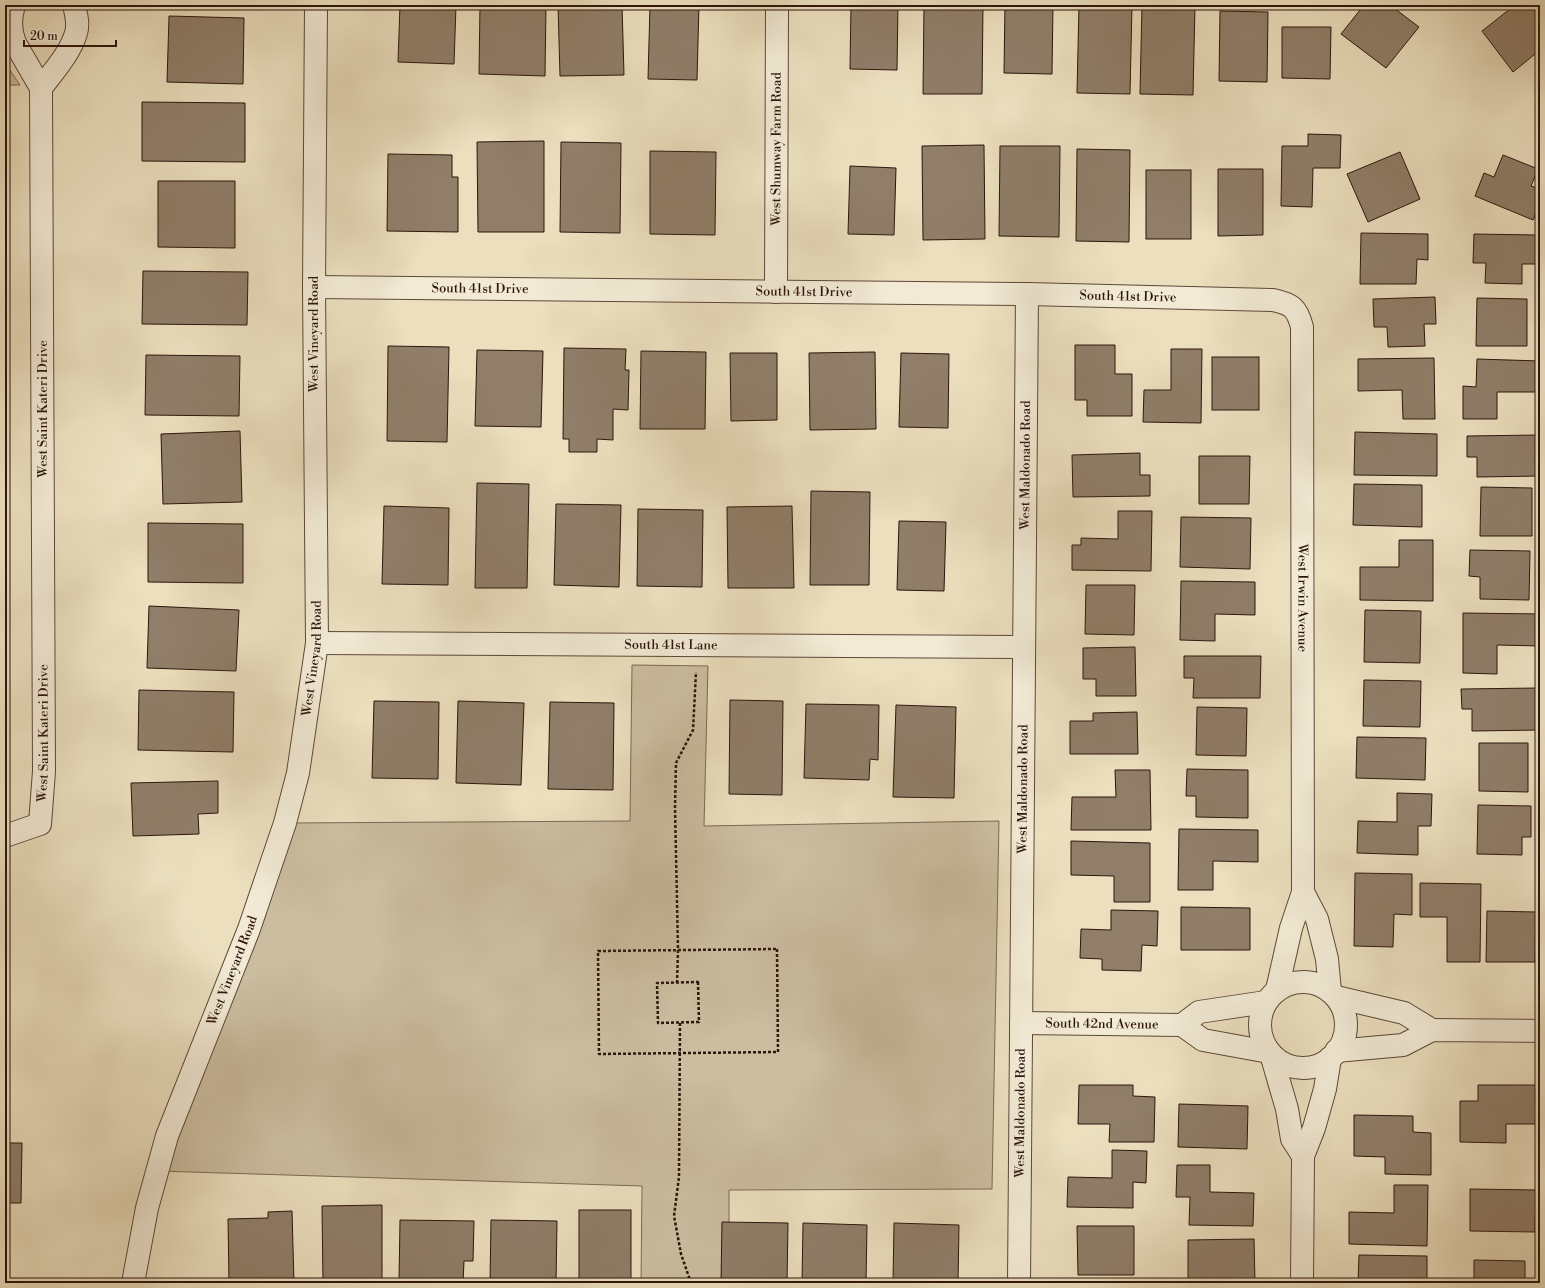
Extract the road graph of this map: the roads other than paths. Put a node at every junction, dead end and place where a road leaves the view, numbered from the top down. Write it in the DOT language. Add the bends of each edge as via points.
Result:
graph roads {
  1 [pos="14,5"];
  2 [pos="74,5"];
  3 [pos="316,5"];
  4 [pos="777,5"];
  5 [pos="41,88"];
  6 [pos="314,287"];
  7 [pos="776,292"];
  8 [pos="1027,294"];
  9 [pos="1293,307"];
  10 [pos="318,644"];
  11 [pos="1024,647"];
  12 [pos="5,836"];
  13 [pos="1303,892"];
  14 [pos="1333,994"];
  15 [pos="1272,996"];
  16 [pos="1021,1023"];
  17 [pos="1182,1025"];
  18 [pos="1432,1030"];
  19 [pos="1540,1031"];
  20 [pos="1270,1053"];
  21 [pos="1333,1055"];
  22 [pos="1303,1156"];
  23 [pos="133,1283"];
  24 [pos="1019,1283"];
  25 [pos="1302,1283"];
  1 -- 5 [label="street" via="10,28 12,36"];
  2 -- 5 [label="street" via="77,32"];
  3 -- 6 [label="street, West Vineyard Road"];
  4 -- 7 [label="street, West Shumway Farm Road"];
  5 -- 12 [label="street, West Saint Kateri Drive" via="44,771 40,824"];
  6 -- 7 [label="street, South 41st Drive"];
  6 -- 10 [label="street, West Vineyard Road"];
  7 -- 8 [label="street, South 41st Drive"];
  8 -- 9 [label="street, South 41st Drive" via="1273,300"];
  8 -- 11 [label="street, West Maldonado Road"];
  9 -- 13 [label="street, West Irwin Avenue" via="1302,327"];
  10 -- 11 [label="street, South 41st Lane"];
  10 -- 23 [label="street, West Vineyard Road" via="298,773 285,823 249,929 167,1136 147,1208"];
  11 -- 16 [label="street, West Maldonado Road"];
  13 -- 14 [label="street, West Irwin Avenue" via="1317,920"];
  13 -- 15 [label="street, West Irwin Avenue"];
  14 -- 15 [label="street" via="1318,984 1304,981 1290,983"];
  14 -- 18 [label="street" via="1404,1013"];
  14 -- 21 [label="street" via="1343,1009 1346,1022 1345,1036"];
  15 -- 17 [label="street" via="1199,1012"];
  15 -- 20 [label="street" via="1261,1014 1259,1027 1262,1041"];
  16 -- 17 [label="street, South 42nd Avenue"];
  16 -- 24 [label="street, West Maldonado Road"];
  17 -- 20 [label="street" via="1204,1040"];
  18 -- 19 [label="street"];
  18 -- 21 [label="street" via="1403,1045"];
  20 -- 21 [label="street" via="1281,1063 1306,1068 1319,1065"];
  20 -- 22 [label="street" via="1292,1139"];
  21 -- 22 [label="street" via="1326,1089"];
  22 -- 25 [label="street"];
}
